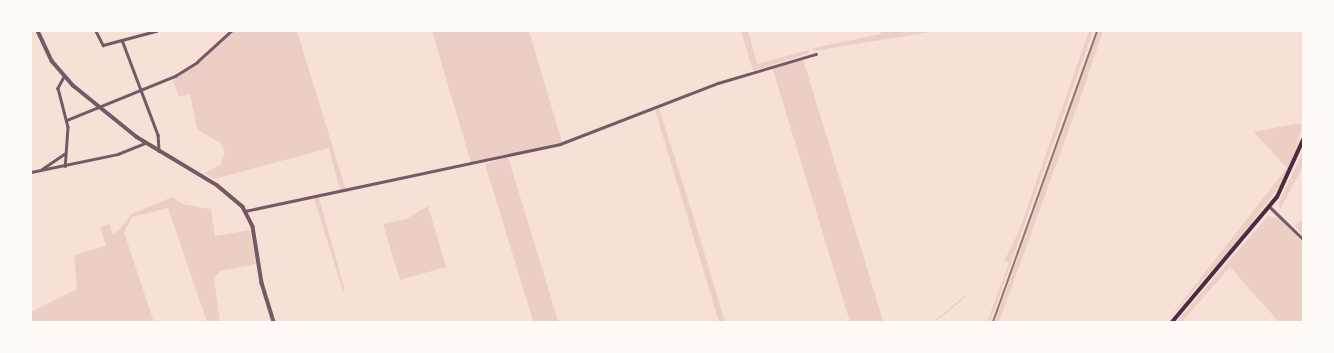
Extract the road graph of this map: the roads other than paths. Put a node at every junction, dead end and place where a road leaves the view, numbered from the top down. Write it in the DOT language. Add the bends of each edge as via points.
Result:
graph roads {
  1 [pos="38,31"];
  2 [pos="96,31"];
  3 [pos="156,31"];
  4 [pos="231,31"];
  5 [pos="122,40"];
  6 [pos="816,54"];
  7 [pos="64,77"];
  8 [pos="141,89"];
  9 [pos="96,105"];
  10 [pos="67,120"];
  11 [pos="1303,140"];
  12 [pos="145,143"];
  13 [pos="159,152"];
  14 [pos="65,154"];
  15 [pos="65,166"];
  16 [pos="40,171"];
  17 [pos="31,172"];
  18 [pos="1270,207"];
  19 [pos="245,211"];
  20 [pos="1303,239"];
  21 [pos="274,322"];
  22 [pos="1172,322"];
  1 -- 7 [label="street"];
  2 -- 5 [label="street" via="103,45"];
  3 -- 5 [label="street"];
  4 -- 8 [label="street" via="186,70"];
  5 -- 8 [label="street"];
  6 -- 19 [label="street" via="718,83 560,144"];
  7 -- 9 [label="street"];
  7 -- 10 [label="street" via="58,88"];
  8 -- 9 [label="street"];
  8 -- 13 [label="street" via="159,138"];
  9 -- 10 [label="street"];
  9 -- 12 [label="street"];
  10 -- 14 [label="street"];
  11 -- 18 [label="main road" via="1291,173"];
  12 -- 13 [label="street"];
  12 -- 15 [label="street" via="133,150"];
  13 -- 19 [label="street" via="217,185"];
  14 -- 15 [label="street"];
  14 -- 16 [label="street"];
  15 -- 16 [label="street"];
  16 -- 17 [label="street"];
  18 -- 20 [label="street"];
  18 -- 22 [label="main road"];
  19 -- 21 [label="street" via="253,227 262,283"];
}
